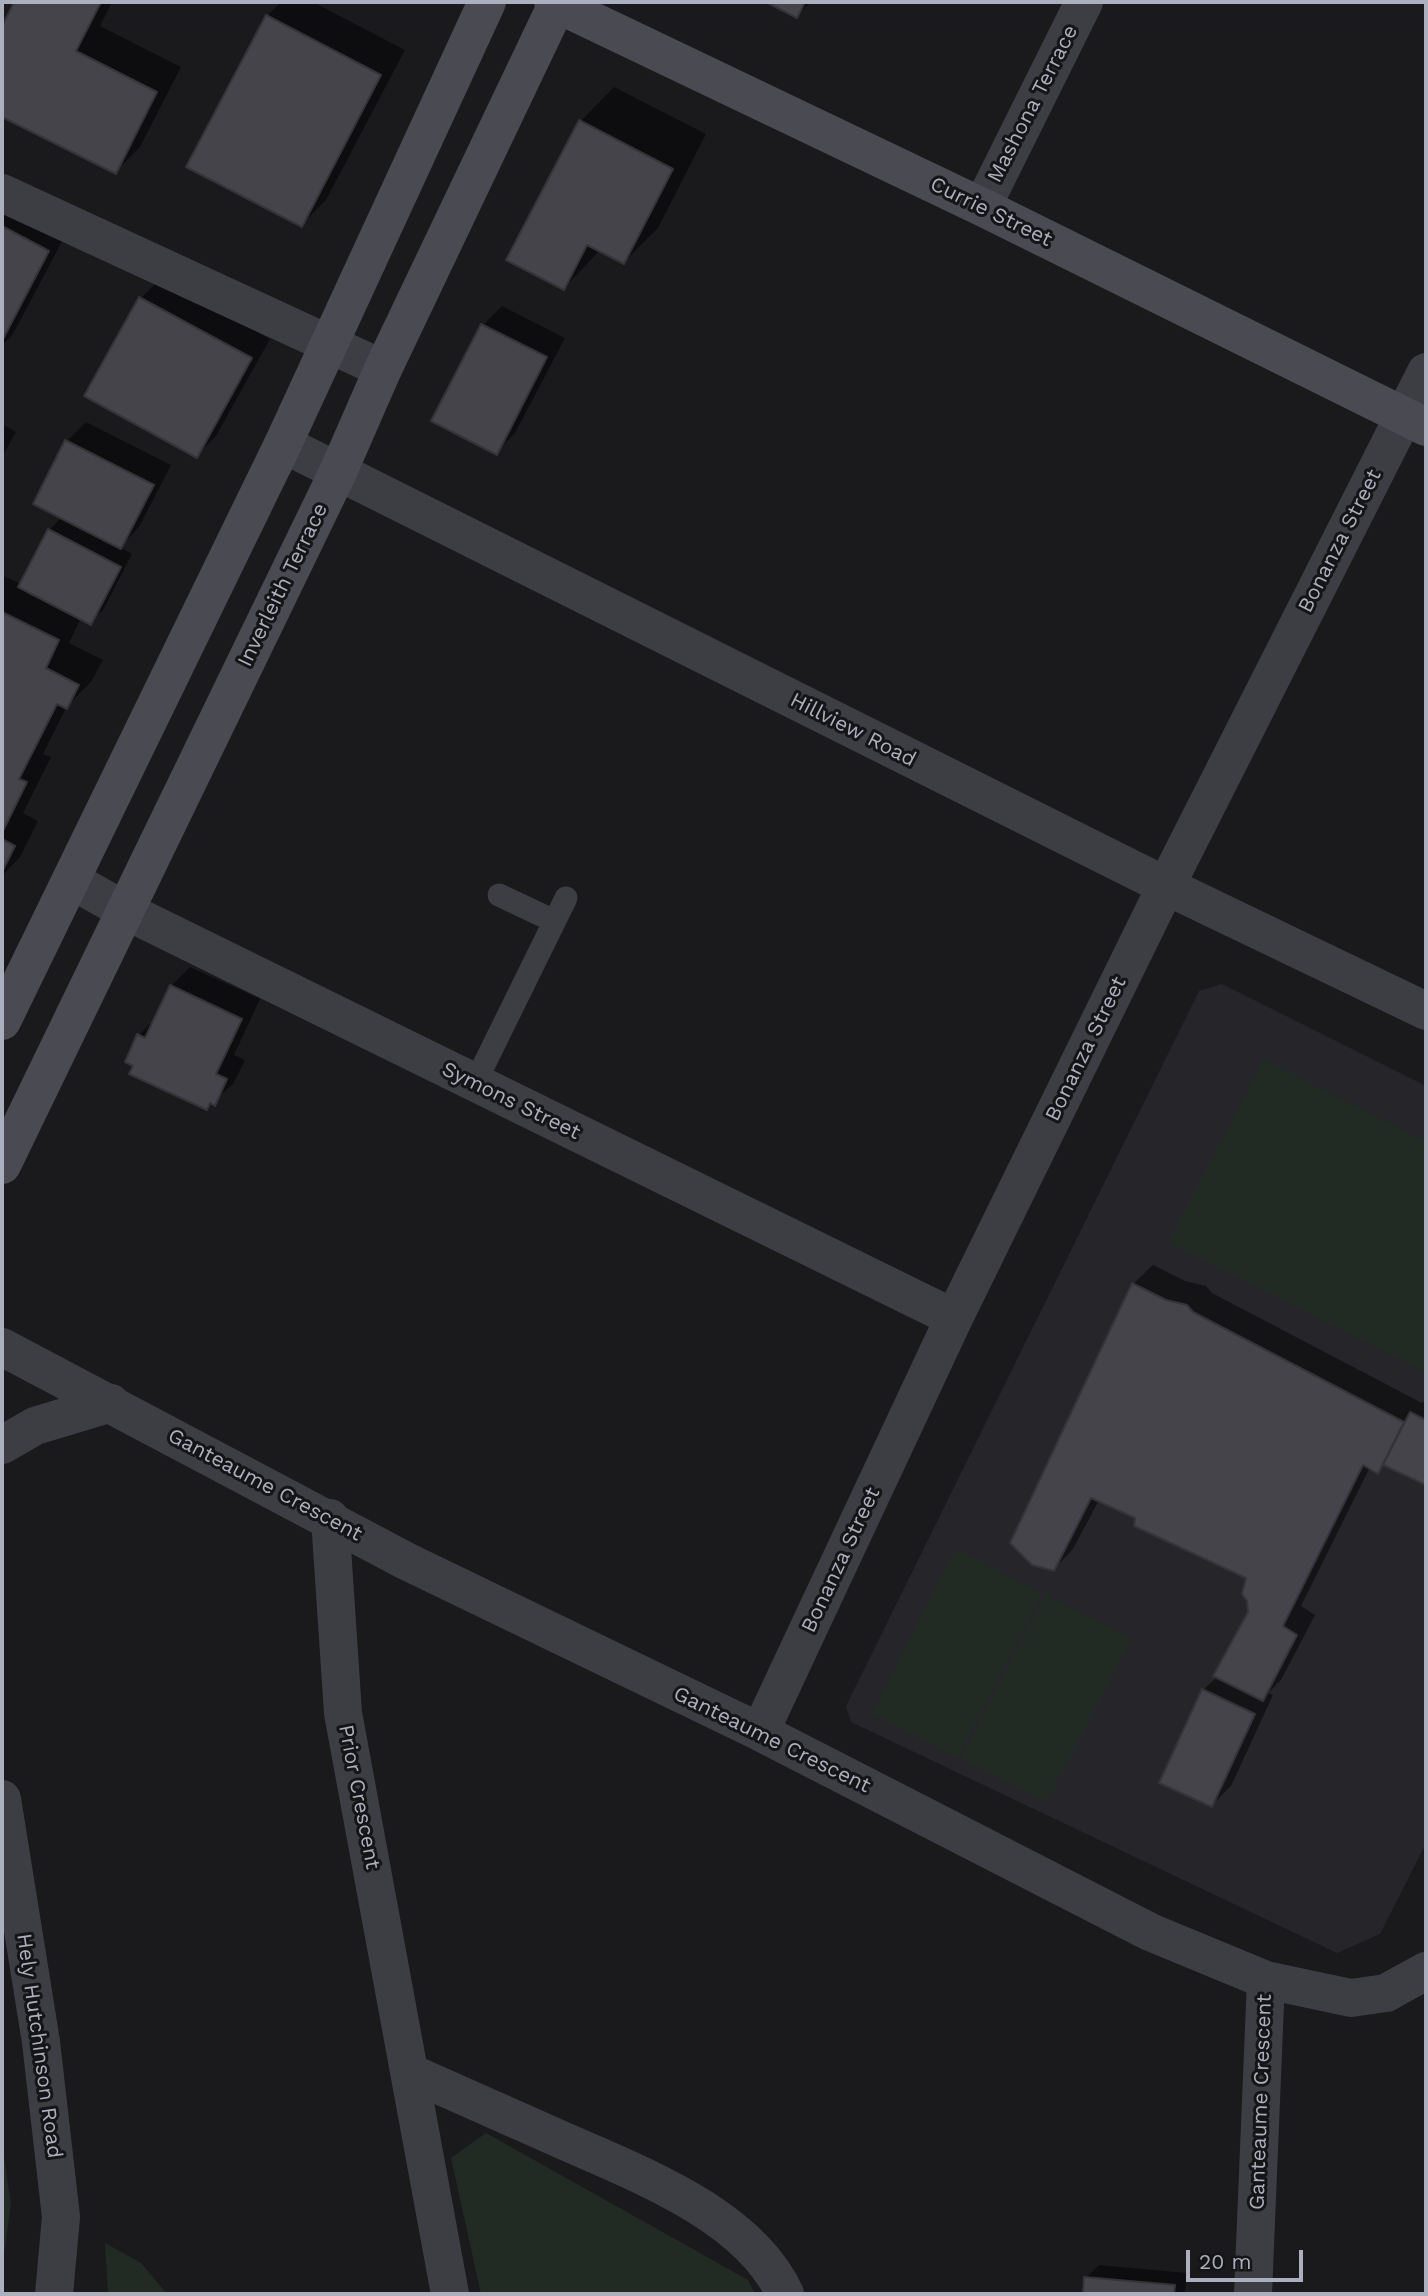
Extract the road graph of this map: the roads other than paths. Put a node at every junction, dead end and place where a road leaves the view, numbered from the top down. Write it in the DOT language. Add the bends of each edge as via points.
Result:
graph roads {
  1 [pos="487,2"];
  2 [pos="556,2"];
  3 [pos="1084,2"];
  4 [pos="2,193"];
  5 [pos="982,206"];
  6 [pos="328,343"];
  7 [pos="383,369"];
  8 [pos="1426,372"];
  9 [pos="1415,421"];
  10 [pos="282,444"];
  11 [pos="338,472"];
  12 [pos="71,880"];
  13 [pos="1166,886"];
  14 [pos="499,895"];
  15 [pos="566,898"];
  16 [pos="124,910"];
  17 [pos="554,920"];
  18 [pos="1426,1011"];
  19 [pos="2,1021"];
  20 [pos="475,1083"];
  21 [pos="2,1165"];
  22 [pos="954,1318"];
  23 [pos="2,1347"];
  24 [pos="111,1403"];
  25 [pos="2,1444"];
  26 [pos="330,1518"];
  27 [pos="760,1732"];
  28 [pos="2,1799"];
  29 [pos="1426,1971"];
  30 [pos="1266,1980"];
  31 [pos="411,2073"];
  32 [pos="54,2294"];
  33 [pos="450,2294"];
  34 [pos="785,2294"];
  35 [pos="1253,2294"];
  1 -- 6 [label="street"];
  2 -- 5 [label="street, Currie Street"];
  2 -- 7 [label="street, Inverleith Terrace"];
  3 -- 5 [label="street, Mashona Terrace"];
  4 -- 6 [label="street"];
  5 -- 9 [label="street, Currie Street"];
  6 -- 7 [label="street"];
  6 -- 10 [label="street"];
  7 -- 11 [label="street, Inverleith Terrace"];
  8 -- 9 [label="street, Bonanza Street"];
  9 -- 13 [label="street, Bonanza Street"];
  10 -- 11 [label="street, Hillview Road"];
  10 -- 12 [label="street"];
  11 -- 13 [label="street, Hillview Road"];
  11 -- 16 [label="street, Inverleith Terrace"];
  12 -- 16 [label="street, Symons Street"];
  12 -- 19 [label="street"];
  13 -- 18 [label="street, Hillview Road"];
  13 -- 22 [label="street, Bonanza Street"];
  14 -- 17 [label="lane"];
  15 -- 17 [label="lane"];
  16 -- 20 [label="street, Symons Street"];
  16 -- 21 [label="street, Inverleith Terrace"];
  17 -- 20 [label="lane"];
  20 -- 22 [label="street, Symons Street"];
  22 -- 27 [label="street, Bonanza Street"];
  23 -- 24 [label="street, Ganteaume Crescent"];
  24 -- 25 [label="street" via="35,1426"];
  24 -- 26 [label="street, Ganteaume Crescent"];
  26 -- 27 [label="street, Ganteaume Crescent" via="508,1613"];
  26 -- 31 [label="street, Prior Crescent" via="344,1713"];
  27 -- 30 [label="street, Ganteaume Crescent" via="1150,1932"];
  28 -- 32 [label="street, Hely Hutchinson Road" via="41,2042 61,2217"];
  29 -- 30 [label="street" via="1386,1993 1351,1998"];
  30 -- 35 [label="street, Ganteaume Crescent"];
  31 -- 33 [label="street, Prior Crescent"];
  31 -- 34 [label="street" via="660,2183 733,2229 777,2276"];
}
